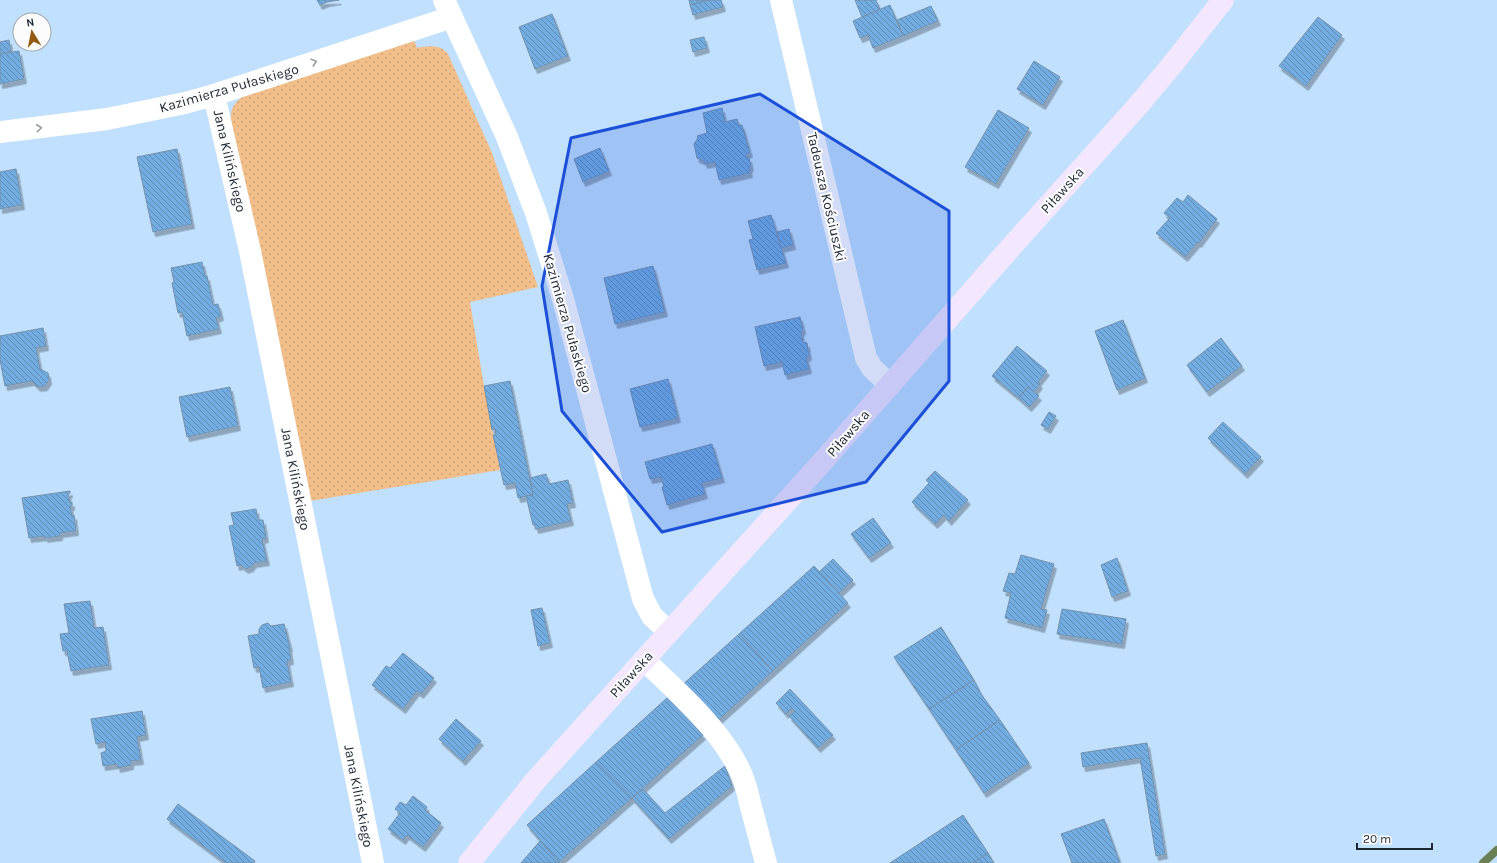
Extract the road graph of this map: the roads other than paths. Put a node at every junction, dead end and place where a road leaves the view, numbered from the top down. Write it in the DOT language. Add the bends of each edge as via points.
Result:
graph roads {
  1 [pos="782,0"];
  2 [pos="1223,0"];
  3 [pos="448,8"];
  4 [pos="214,95"];
  5 [pos="0,132"];
  6 [pos="890,385"];
  7 [pos="670,632"];
  8 [pos="644,660"];
  9 [pos="373,863"];
  10 [pos="469,863"];
  11 [pos="766,863"];
  1 -- 6 [label="street, Tadeusza Kościuszki" via="866,358 872,368"];
  2 -- 6 [label="street, Piławska" via="1148,93"];
  4 -- 3 [label="street, Kazimierza Pułaskiego, one-way"];
  3 -- 7 [label="street, Kazimierza Pułaskiego" via="507,137 536,213 563,299 643,599 652,616"];
  5 -- 4 [label="street, Kazimierza Pułaskiego, one-way" via="107,119"];
  4 -- 9 [label="street, Jana Kilińskiego" via="252,259"];
  6 -- 7 [label="street, Piławska"];
  7 -- 8 [label="street, Piławska"];
  8 -- 10 [label="street, Piławska" via="536,780"];
  8 -- 11 [label="street" via="714,731 736,762 745,785"];
}
